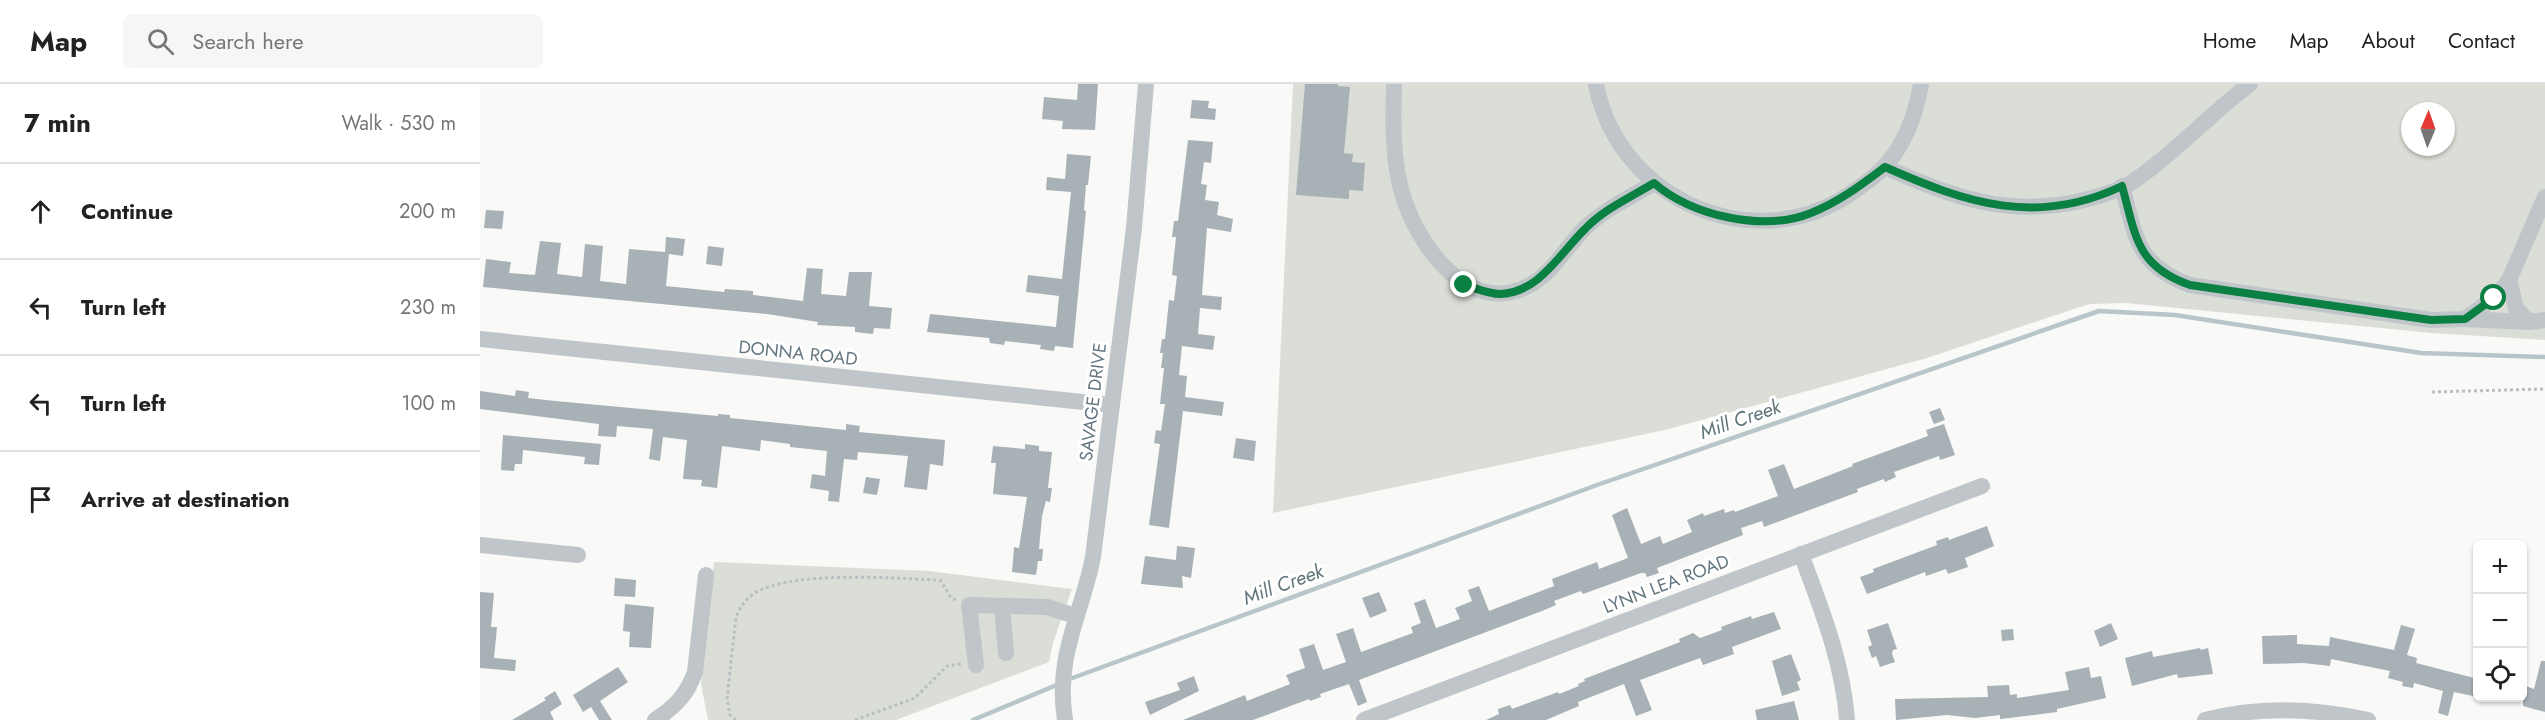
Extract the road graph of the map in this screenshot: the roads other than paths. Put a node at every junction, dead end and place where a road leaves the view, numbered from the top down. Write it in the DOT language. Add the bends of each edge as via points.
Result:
graph roads {
  1 [pos="1146,84"];
  2 [pos="1394,84"];
  3 [pos="1596,84"];
  4 [pos="1921,84"];
  5 [pos="2250,84"];
  6 [pos="1885,167"];
  7 [pos="1654,183"];
  8 [pos="2122,186"];
  9 [pos="2545,197"];
  10 [pos="2509,280"];
  11 [pos="2465,319"];
  12 [pos="2537,321"];
  13 [pos="480,339"];
  14 [pos="1112,405"];
  15 [pos="1982,486"];
  16 [pos="480,545"];
  17 [pos="1801,554"];
  18 [pos="578,555"];
  19 [pos="706,575"];
  20 [pos="1002,606"];
  21 [pos="1076,616"];
  22 [pos="1006,653"];
  23 [pos="976,664"];
  24 [pos="656,720"];
  25 [pos="1065,720"];
  26 [pos="1364,720"];
  27 [pos="1847,720"];
  28 [pos="2205,720"];
  29 [pos="2368,720"];
  1 -- 14 [label="street, SAVAGE DRIVE" via="1134,228"];
  2 -- 7 [label="street" via="1393,145 1402,194 1440,264 1464,285 1500,294 1526,288 1586,227"];
  3 -- 7 [label="street" via="1600,105 1617,143"];
  4 -- 6 [label="street" via="1916,111"];
  5 -- 8 [label="street" via="2137,179"];
  6 -- 7 [label="street" via="1846,196 1809,214 1770,221 1730,219 1694,208"];
  6 -- 8 [label="street" via="1936,190 1973,201 2036,209 2070,204"];
  8 -- 11 [label="street" via="2140,248 2170,278 2190,285 2431,320"];
  9 -- 10 [label="street"];
  10 -- 11 [label="street" via="2494,298"];
  10 -- 12 [label="street" via="2516,308"];
  11 -- 12 [label="street"];
  13 -- 14 [label="street, DONNA ROAD"];
  14 -- 21 [label="street, SAVAGE DRIVE" via="1094,557"];
  15 -- 17 [label="street, LYNN LEA ROAD"];
  16 -- 18 [label="street"];
  17 -- 26 [label="street, LYNN LEA ROAD"];
  17 -- 27 [label="street" via="1839,666"];
  19 -- 24 [label="street" via="691,684 676,705"];
  20 -- 21 [label="street" via="1047,607"];
  20 -- 22 [label="street"];
  20 -- 23 [label="street" via="969,605"];
  21 -- 25 [label="street, SAVAGE DRIVE" via="1067,644 1061,698"];
  28 -- 29 [label="street" via="2273,710"];
}
